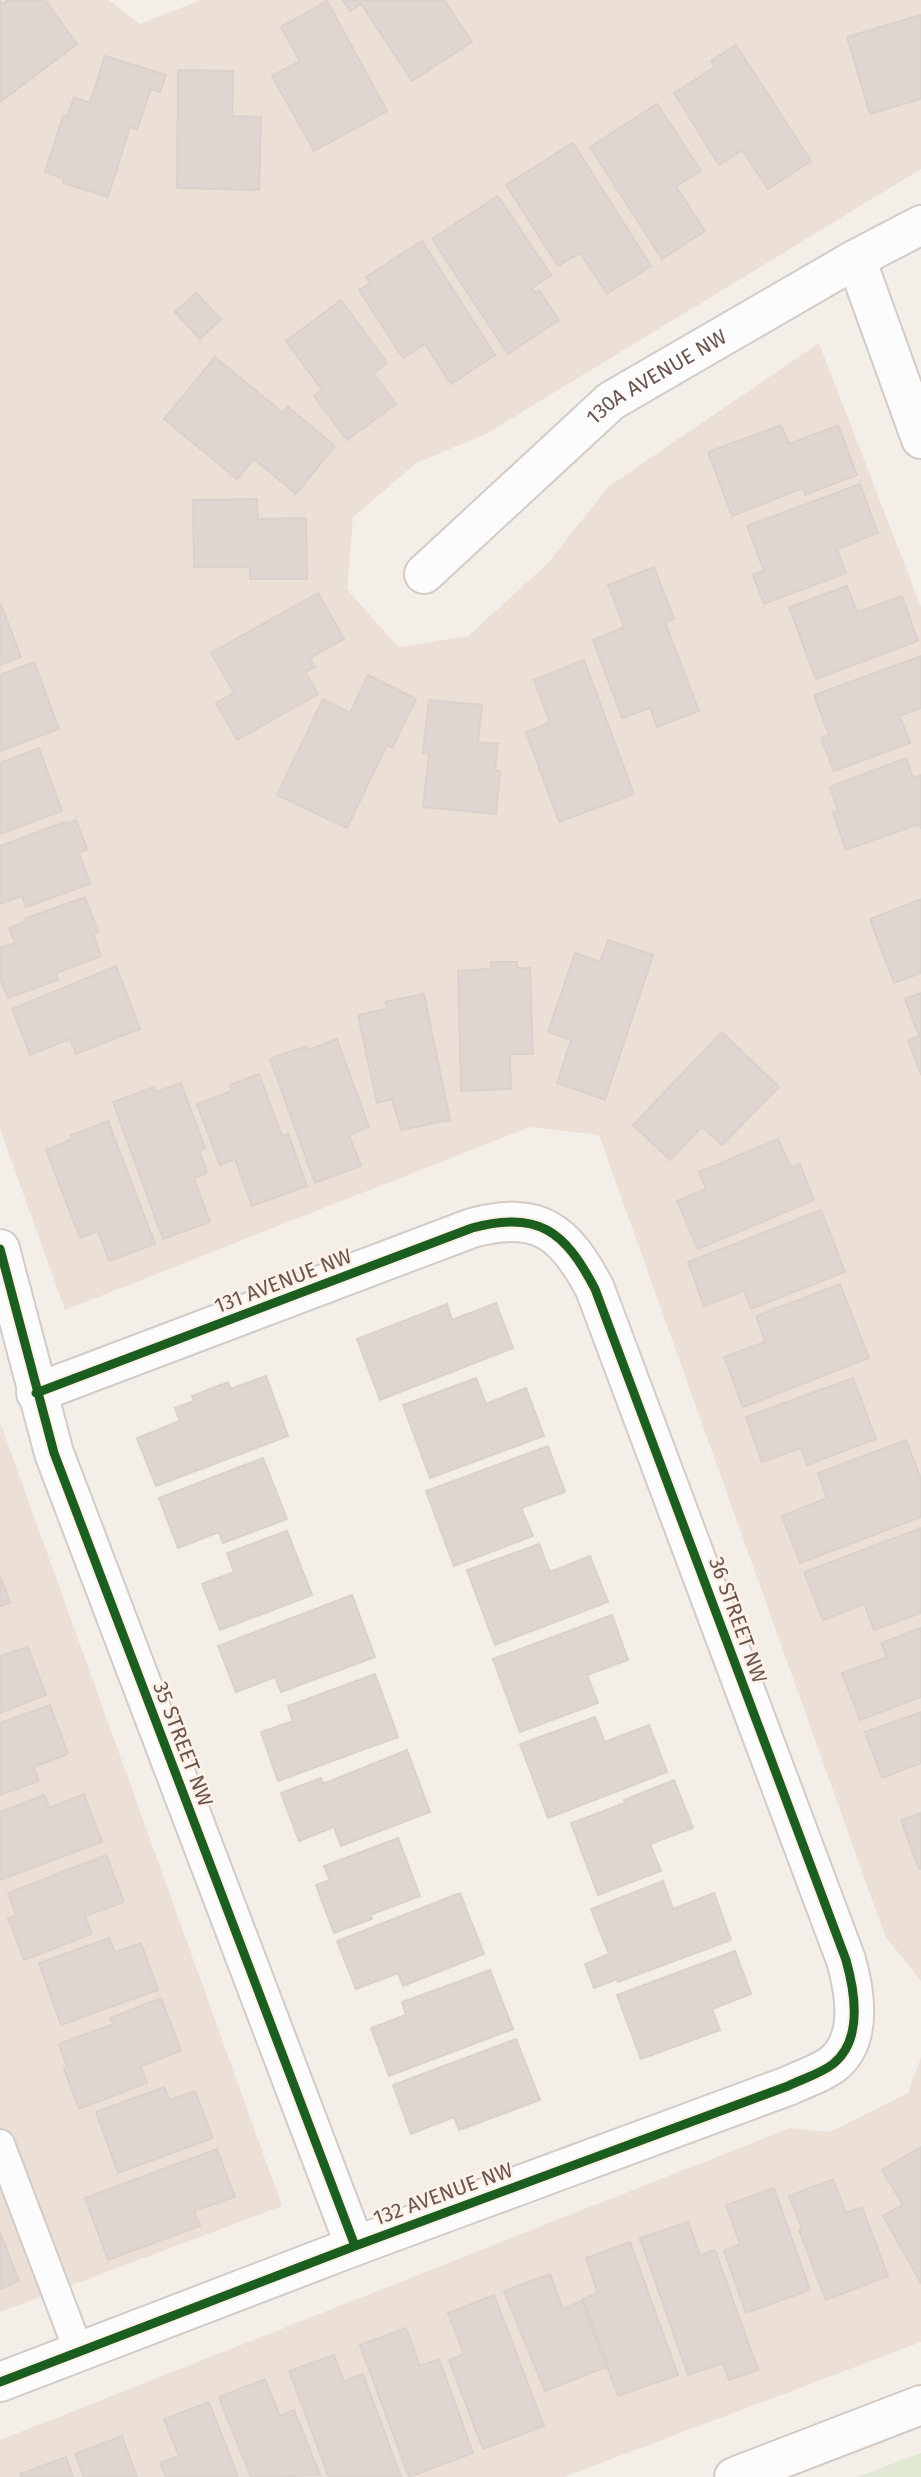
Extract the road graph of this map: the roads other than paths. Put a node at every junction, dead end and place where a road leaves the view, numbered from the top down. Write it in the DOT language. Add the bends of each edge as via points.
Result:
graph roads {
  1 [pos="921,225"];
  2 [pos="856,260"];
  3 [pos="921,439"];
  4 [pos="424,573"];
  5 [pos="546,1229"];
  6 [pos="0,1249"];
  7 [pos="36,1393"];
  8 [pos="849,2042"];
  9 [pos="0,2144"];
  10 [pos="355,2246"];
  11 [pos="79,2352"];
  12 [pos="0,2382"];
  13 [pos="921,2405"];
  14 [pos="734,2477"];
  1 -- 2 [label="street, 130A AVENUE NW"];
  2 -- 3 [label="street"];
  2 -- 4 [label="street, 130A AVENUE NW" via="611,401"];
  5 -- 7 [label="street, 131 AVENUE NW" via="521,1221 472,1228"];
  5 -- 8 [label="street, 36 STREET NW" via="581,1261 595,1289 846,1960 855,2010"];
  6 -- 7 [label="street, 35 STREET NW"];
  7 -- 10 [label="street, 35 STREET NW" via="54,1454"];
  8 -- 10 [label="street, 132 AVENUE NW" via="834,2064 788,2086"];
  9 -- 11 [label="lane"];
  10 -- 11 [label="street, 132 AVENUE NW"];
  11 -- 12 [label="street, 132 AVENUE NW"];
  13 -- 14 [label="street"];
}
